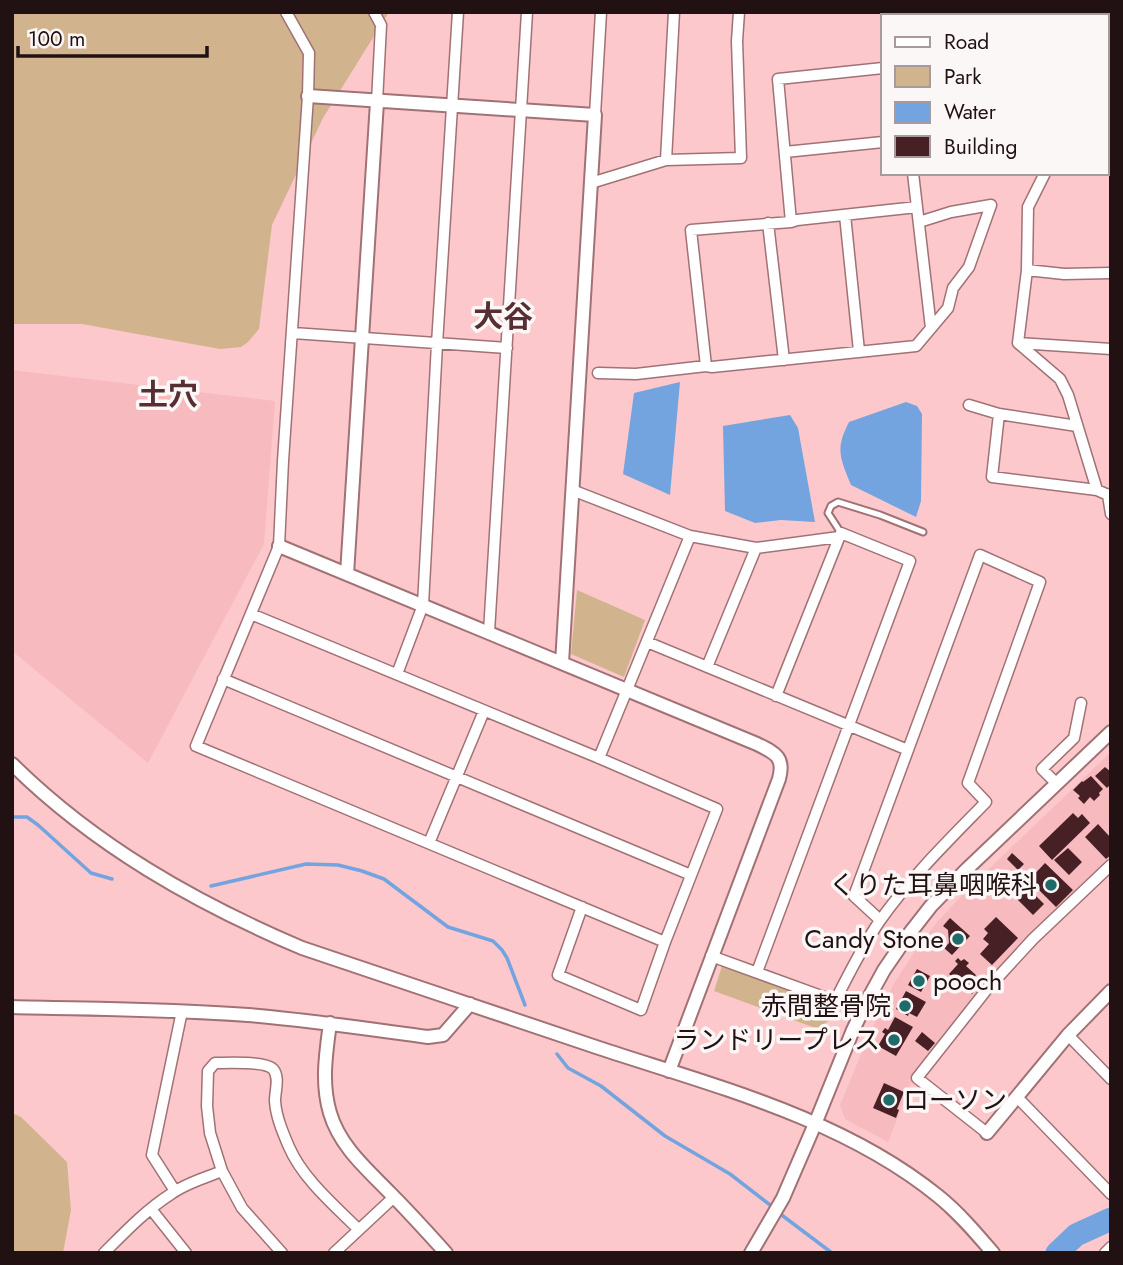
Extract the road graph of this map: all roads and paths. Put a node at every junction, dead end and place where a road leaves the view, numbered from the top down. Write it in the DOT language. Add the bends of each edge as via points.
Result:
graph roads {
  1 [pos="286,12"];
  2 [pos="374,12"];
  3 [pos="458,12"];
  4 [pos="527,12"];
  5 [pos="601,12"];
  6 [pos="674,12"];
  7 [pos="739,12"];
  8 [pos="881,68"];
  9 [pos="308,96"];
  10 [pos="376,102"];
  11 [pos="452,106"];
  12 [pos="521,110"];
  13 [pos="595,115"];
  14 [pos="881,142"];
  15 [pos="785,152"];
  16 [pos="666,160"];
  17 [pos="914,175"];
  18 [pos="1044,175"];
  19 [pos="591,183"];
  20 [pos="917,206"];
  21 [pos="845,215"];
  22 [pos="791,222"];
  23 [pos="919,222"];
  24 [pos="768,223"];
  25 [pos="1027,270"];
  26 [pos="1111,273"];
  27 [pos="931,328"];
  28 [pos="293,333"];
  29 [pos="362,338"];
  30 [pos="1018,343"];
  31 [pos="437,344"];
  32 [pos="507,348"];
  33 [pos="1111,349"];
  34 [pos="859,351"];
  35 [pos="784,359"];
  36 [pos="706,366"];
  37 [pos="598,373"];
  38 [pos="969,405"];
  39 [pos="999,414"];
  40 [pos="1077,425"];
  41 [pos="572,490"];
  42 [pos="1097,490"];
  43 [pos="1110,495"];
  44 [pos="1111,514"];
  45 [pos="923,532"];
  46 [pos="840,535"];
  47 [pos="690,536"];
  48 [pos="279,546"];
  49 [pos="756,548"];
  50 [pos="347,574"];
  51 [pos="423,605"];
  52 [pos="251,614"];
  53 [pos="489,632"];
  54 [pos="647,642"];
  55 [pos="562,663"];
  56 [pos="707,667"];
  57 [pos="397,674"];
  58 [pos="223,679"];
  59 [pos="625,690"];
  60 [pos="776,696"];
  61 [pos="1081,703"];
  62 [pos="484,711"];
  63 [pos="849,726"];
  64 [pos="1111,732"];
  65 [pos="908,750"];
  66 [pos="599,758"];
  67 [pos="12,764"];
  68 [pos="456,777"];
  69 [pos="1056,783"];
  70 [pos="429,843"];
  71 [pos="1111,865"];
  72 [pos="691,875"];
  73 [pos="582,907"];
  74 [pos="880,920"];
  75 [pos="665,942"];
  76 [pos="711,957"];
  77 [pos="757,972"];
  78 [pos="1111,991"];
  79 [pos="470,1004"];
  80 [pos="12,1007"];
  81 [pos="182,1011"];
  82 [pos="330,1023"];
  83 [pos="1068,1035"];
  84 [pos="669,1071"];
  85 [pos="1111,1079"];
  86 [pos="1017,1097"];
  87 [pos="815,1124"];
  88 [pos="987,1133"];
  89 [pos="222,1171"];
  90 [pos="1106,1183"];
  91 [pos="175,1191"];
  92 [pos="1111,1194"];
  93 [pos="394,1197"];
  94 [pos="151,1209"];
  95 [pos="359,1229"];
  96 [pos="1111,1247"];
  97 [pos="104,1253"];
  98 [pos="186,1253"];
  99 [pos="282,1253"];
  100 [pos="334,1253"];
  101 [pos="446,1253"];
  102 [pos="751,1253"];
  103 [pos="993,1253"];
  104 [pos="1105,1253"];
  1 -- 9 [label="street" via="309,53"];
  2 -- 10 [label="street" via="381,25"];
  3 -- 11 [label="street"];
  4 -- 12 [label="street"];
  5 -- 13 [label="street"];
  6 -- 16 [label="street"];
  7 -- 16 [label="street" via="741,158"];
  8 -- 15 [label="street" via="779,79"];
  9 -- 10 [label="street"];
  9 -- 28 [label="street"];
  10 -- 11 [label="street"];
  10 -- 29 [label="street"];
  11 -- 12 [label="street"];
  11 -- 31 [label="street"];
  12 -- 13 [label="street"];
  12 -- 32 [label="street"];
  13 -- 19 [label="street"];
  14 -- 15 [label="street"];
  15 -- 22 [label="street"];
  16 -- 19 [label="street"];
  17 -- 20 [label="street"];
  18 -- 25 [label="street" via="1028,208"];
  19 -- 41 [label="street"];
  20 -- 21 [label="street"];
  20 -- 23 [label="street"];
  21 -- 22 [label="street"];
  21 -- 34 [label="street"];
  22 -- 24 [label="street"];
  23 -- 27 [label="street"];
  23 -- 27 [label="street" via="991,205 969,267 953,288 948,308"];
  24 -- 35 [label="street"];
  24 -- 36 [label="street" via="691,230"];
  25 -- 26 [label="street"];
  25 -- 30 [label="street"];
  27 -- 34 [label="street" via="916,346"];
  28 -- 29 [label="street"];
  28 -- 48 [label="street"];
  29 -- 31 [label="street"];
  29 -- 50 [label="street"];
  30 -- 33 [label="street"];
  30 -- 40 [label="street" via="1060,379"];
  31 -- 32 [label="street"];
  31 -- 51 [label="street"];
  32 -- 53 [label="street"];
  34 -- 35 [label="street"];
  35 -- 36 [label="street"];
  36 -- 37 [label="street"];
  38 -- 39 [label="street"];
  39 -- 40 [label="street"];
  39 -- 42 [label="street" via="992,477"];
  40 -- 42 [label="street"];
  41 -- 47 [label="street"];
  41 -- 55 [label="street"];
  42 -- 43 [label="street"];
  43 -- 44 [label="street"];
  45 -- 46 [label="lane" via="838,502 828,513"];
  46 -- 49 [label="street"];
  46 -- 60 [label="street"];
  46 -- 63 [label="street" via="910,561"];
  47 -- 49 [label="street"];
  47 -- 54 [label="street"];
  48 -- 50 [label="street"];
  48 -- 52 [label="street"];
  49 -- 56 [label="street"];
  50 -- 51 [label="street"];
  51 -- 53 [label="street"];
  51 -- 57 [label="street"];
  52 -- 57 [label="street"];
  52 -- 58 [label="street"];
  53 -- 55 [label="street"];
  54 -- 56 [label="street"];
  54 -- 59 [label="street"];
  55 -- 59 [label="street"];
  56 -- 60 [label="street"];
  57 -- 62 [label="street"];
  58 -- 68 [label="street"];
  58 -- 70 [label="street" via="196,746"];
  59 -- 66 [label="street"];
  59 -- 76 [label="street" via="757,744 780,759 779,779"];
  60 -- 63 [label="street"];
  61 -- 69 [label="street" via="1074,738 1042,769"];
  62 -- 66 [label="street"];
  62 -- 68 [label="street"];
  63 -- 65 [label="street"];
  63 -- 77 [label="street"];
  64 -- 69 [label="street"];
  65 -- 74 [label="street" via="854,896"];
  65 -- 74 [label="street" via="980,555 1040,582 968,783 986,802"];
  66 -- 72 [label="street" via="717,809"];
  67 -- 79 [label="street" via="121,854 186,893 302,948"];
  68 -- 70 [label="street"];
  68 -- 72 [label="street"];
  69 -- 87 [label="street" via="931,906 906,938 862,1010"];
  70 -- 73 [label="street"];
  71 -- 88 [label="street" via="988,988 917,1078"];
  72 -- 75 [label="street"];
  73 -- 75 [label="street"];
  73 -- 75 [label="street" via="558,975 641,1010"];
  74 -- 77 [label="street" via="835,1001"];
  76 -- 77 [label="street"];
  76 -- 84 [label="street"];
  78 -- 83 [label="street"];
  79 -- 82 [label="street" via="443,1035 428,1037"];
  79 -- 84 [label="street"];
  80 -- 81 [label="street"];
  81 -- 82 [label="street"];
  81 -- 91 [label="street" via="152,1155"];
  82 -- 93 [label="street" via="324,1069 330,1113 350,1152"];
  83 -- 85 [label="street"];
  83 -- 86 [label="street"];
  84 -- 87 [label="street"];
  86 -- 88 [label="street"];
  86 -- 90 [label="street"];
  87 -- 102 [label="street" via="783,1198"];
  87 -- 103 [label="street" via="901,1169 939,1197"];
  89 -- 91 [label="street"];
  89 -- 95 [label="street" via="210,1133 208,1071 215,1063 264,1064 277,1075 279,1122 298,1164"];
  89 -- 99 [label="street" via="242,1208"];
  90 -- 92 [label="street"];
  91 -- 94 [label="street"];
  93 -- 95 [label="street"];
  93 -- 101 [label="street"];
  94 -- 97 [label="street"];
  94 -- 98 [label="street"];
  95 -- 100 [label="street"];
  96 -- 104 [label="street"];
}
